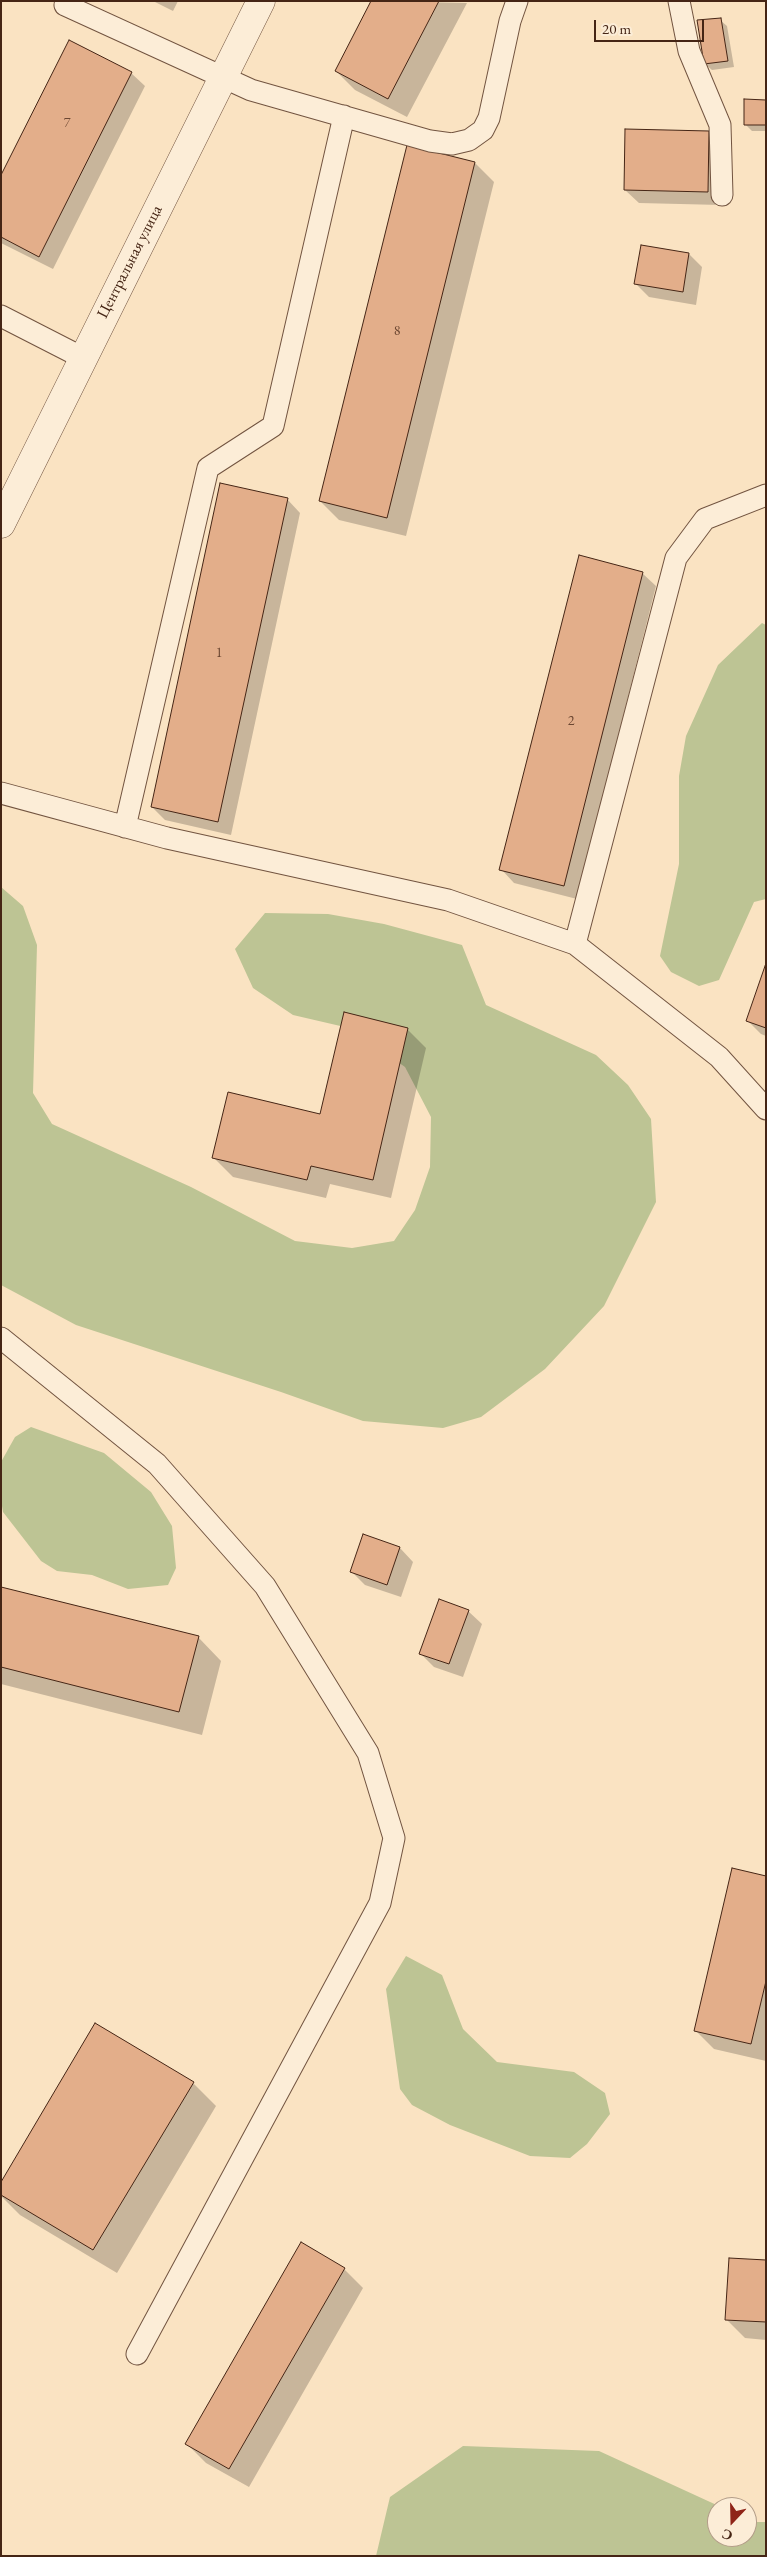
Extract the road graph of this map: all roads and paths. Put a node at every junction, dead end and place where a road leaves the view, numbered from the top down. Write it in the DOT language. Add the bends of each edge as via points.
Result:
graph roads {
  1 [pos="67,1"];
  2 [pos="261,1"];
  3 [pos="517,1"];
  4 [pos="679,1"];
  5 [pos="223,78"];
  6 [pos="344,116"];
  7 [pos="722,195"];
  8 [pos="1,316"];
  9 [pos="83,358"];
  10 [pos="766,495"];
  11 [pos="1,524"];
  12 [pos="1,793"];
  13 [pos="125,827"];
  14 [pos="575,944"];
  15 [pos="766,1109"];
  16 [pos="1,1338"];
  17 [pos="137,2354"];
  1 -- 5 [label="lane" via="65,4"];
  2 -- 5 [label="street, Центральная улица"];
  3 -- 6 [label="lane" via="489,118 483,130 469,140 452,144 430,141"];
  4 -- 7 [label="lane" via="689,51 720,125"];
  5 -- 6 [label="lane" via="251,90"];
  5 -- 9 [label="street, Центральная улица"];
  6 -- 13 [label="lane" via="273,426 208,468"];
  8 -- 9 [label="lane"];
  9 -- 11 [label="street, Центральная улица"];
  10 -- 14 [label="lane" via="705,519 676,558"];
  12 -- 13 [label="lane"];
  13 -- 14 [label="lane" via="448,900"];
  14 -- 15 [label="lane" via="718,1057"];
  16 -- 17 [label="lane" via="157,1464 265,1586 368,1753 394,1838 380,1903"];
}
